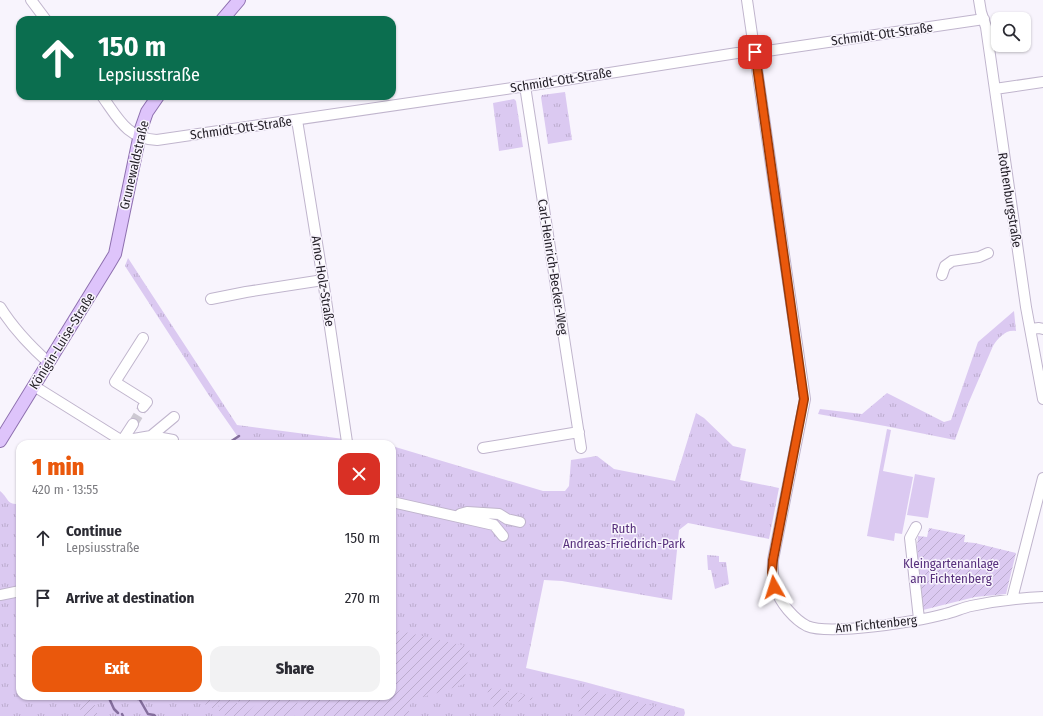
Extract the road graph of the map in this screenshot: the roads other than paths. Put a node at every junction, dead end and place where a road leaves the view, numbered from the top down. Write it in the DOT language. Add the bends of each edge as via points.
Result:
graph roads {
  1 [pos="31,0"];
  2 [pos="239,0"];
  3 [pos="747,0"];
  4 [pos="979,0"];
  5 [pos="43,16"];
  6 [pos="225,16"];
  7 [pos="984,19"];
  8 [pos="755,52"];
  9 [pos="1043,82"];
  10 [pos="525,86"];
  11 [pos="994,89"];
  12 [pos="105,100"];
  13 [pos="155,100"];
  14 [pos="297,120"];
  15 [pos="139,137"];
  16 [pos="118,237"];
  17 [pos="988,253"];
  18 [pos="941,268"];
  19 [pos="323,280"];
  20 [pos="212,299"];
  21 [pos="0,307"];
  22 [pos="1031,329"];
  23 [pos="1043,329"];
  24 [pos="143,338"];
  25 [pos="49,363"];
  26 [pos="34,386"];
  27 [pos="1043,399"];
  28 [pos="144,407"];
  29 [pos="174,417"];
  30 [pos="133,424"];
  31 [pos="579,432"];
  32 [pos="151,436"];
  33 [pos="119,440"];
  34 [pos="125,440"];
  35 [pos="136,440"];
  36 [pos="173,440"];
  37 [pos="347,440"];
  38 [pos="0,441"];
  39 [pos="483,448"];
  40 [pos="581,448"];
  41 [pos="1043,478"];
  42 [pos="396,503"];
  43 [pos="454,516"];
  44 [pos="520,522"];
  45 [pos="916,527"];
  46 [pos="502,536"];
  47 [pos="16,592"];
  48 [pos="0,595"];
  49 [pos="1043,597"];
  50 [pos="1012,599"];
  51 [pos="919,619"];
  1 -- 5 [label="street"];
  2 -- 6 [label="main road"];
  3 -- 8 [label="street, Am Fichtenberg"];
  4 -- 7 [label="street, Rothenburgstraße"];
  7 -- 8 [label="street, Schmidt-Ott-Straße"];
  7 -- 11 [label="street, Rothenburgstraße"];
  8 -- 10 [label="street, Schmidt-Ott-Straße"];
  8 -- 51 [label="street, Am Fichtenberg" via="804,399 773,560 774,587 780,602 800,622 808,626 822,629 852,628"];
  9 -- 11 [label="street"];
  10 -- 14 [label="street, Schmidt-Ott-Straße"];
  10 -- 31 [label="street, Carl-Heinrich-Becker-Weg"];
  11 -- 22 [label="street, Rothenburgstraße"];
  12 -- 15 [label="street" via="124,126"];
  13 -- 15 [label="main road, Grunewaldstraße" via="147,112"];
  14 -- 15 [label="street, Schmidt-Ott-Straße" via="157,140"];
  14 -- 19 [label="street, Arno-Holz-Straße"];
  15 -- 16 [label="main road, Grunewaldstraße"];
  16 -- 25 [label="main road, Königin-Luise-Straße" via="110,264"];
  17 -- 18 [label="street" via="952,261"];
  19 -- 20 [label="street"];
  19 -- 37 [label="street, Arno-Holz-Straße"];
  21 -- 25 [label="street" via="17,331"];
  22 -- 23 [label="street"];
  22 -- 27 [label="street, Rothenburgstraße"];
  24 -- 28 [label="street" via="115,382 147,402"];
  25 -- 26 [label="main road, Königin-Luise-Straße"];
  26 -- 33 [label="street"];
  26 -- 38 [label="main road, Königin-Luise-Straße"];
  29 -- 32 [label="street"];
  30 -- 34 [label="street"];
  31 -- 39 [label="street"];
  31 -- 40 [label="street, Carl-Heinrich-Becker-Weg"];
  32 -- 35 [label="street"];
  32 -- 36 [label="street"];
  41 -- 50 [label="street"];
  42 -- 43 [label="street"];
  43 -- 44 [label="street" via="467,512 499,514 506,519"];
  43 -- 46 [label="street" via="494,525"];
  45 -- 51 [label="street" via="910,538"];
  47 -- 48 [label="street"];
  49 -- 50 [label="street, Am Fichtenberg"];
  50 -- 51 [label="street, Am Fichtenberg" via="969,606"];
}
